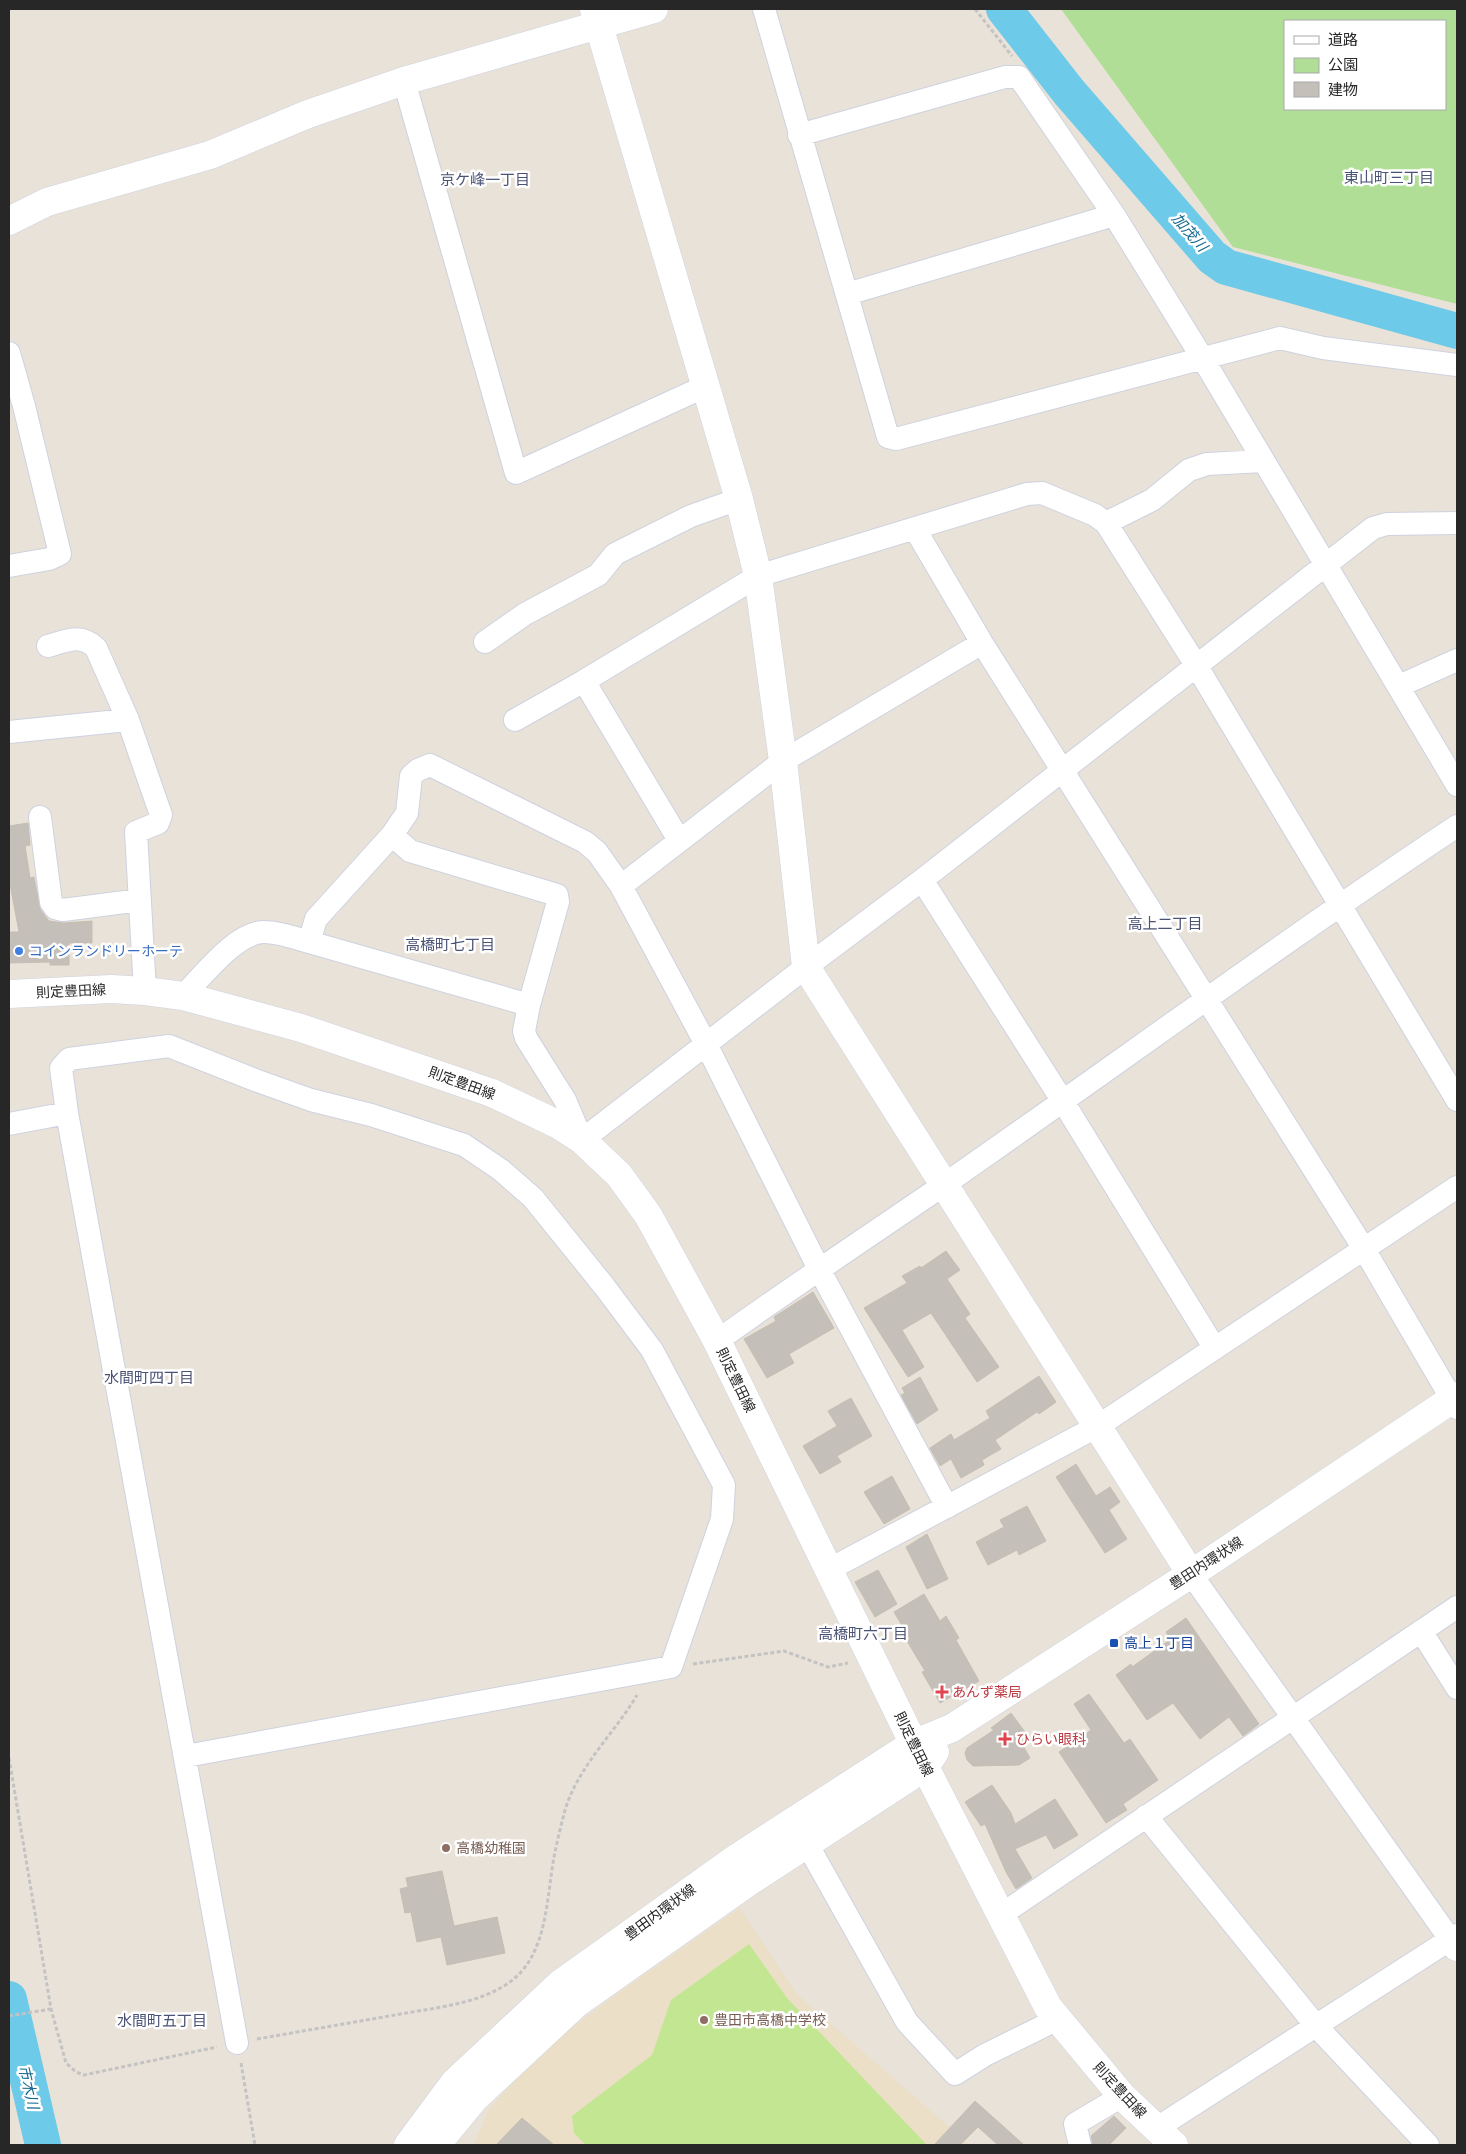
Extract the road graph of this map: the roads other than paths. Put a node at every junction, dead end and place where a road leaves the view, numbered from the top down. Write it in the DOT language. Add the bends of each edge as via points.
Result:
graph roads {
  1 [pos="654,9"];
  2 [pos="764,9"];
  3 [pos="596,16"];
  4 [pos="404,81"];
  5 [pos="799,135"];
  6 [pos="1114,216"];
  7 [pos="9,221"];
  8 [pos="847,294"];
  9 [pos="9,353"];
  10 [pos="1202,359"];
  11 [pos="1457,365"];
  12 [pos="706,386"];
  13 [pos="17,407"];
  14 [pos="1263,462"];
  15 [pos="739,499"];
  16 [pos="1106,523"];
  17 [pos="1457,523"];
  18 [pos="915,529"];
  19 [pos="1326,565"];
  20 [pos="9,566"];
  21 [pos="758,576"];
  22 [pos="485,642"];
  23 [pos="982,644"];
  24 [pos="48,646"];
  25 [pos="1457,660"];
  26 [pos="1196,665"];
  27 [pos="584,681"];
  28 [pos="1399,686"];
  29 [pos="128,720"];
  30 [pos="516,720"];
  31 [pos="9,732"];
  32 [pos="783,761"];
  33 [pos="1063,770"];
  34 [pos="1457,785"];
  35 [pos="40,817"];
  36 [pos="1457,826"];
  37 [pos="392,835"];
  38 [pos="679,840"];
  39 [pos="922,880"];
  40 [pos="621,886"];
  41 [pos="140,900"];
  42 [pos="1339,905"];
  43 [pos="309,942"];
  44 [pos="806,967"];
  45 [pos="145,991"];
  46 [pos="9,994"];
  47 [pos="184,996"];
  48 [pos="1206,999"];
  49 [pos="530,1005"];
  50 [pos="707,1046"];
  51 [pos="1062,1100"];
  52 [pos="1457,1100"];
  53 [pos="67,1113"];
  54 [pos="9,1124"];
  55 [pos="582,1140"];
  56 [pos="944,1184"];
  57 [pos="1457,1187"];
  58 [pos="1364,1249"];
  59 [pos="819,1269"];
  60 [pos="717,1341"];
  61 [pos="1214,1347"];
  62 [pos="1455,1401"];
  63 [pos="1098,1426"];
  64 [pos="947,1507"];
  65 [pos="830,1569"];
  66 [pos="1191,1574"];
  67 [pos="1457,1607"];
  68 [pos="1421,1631"];
  69 [pos="1457,1688"];
  70 [pos="1292,1717"];
  71 [pos="186,1756"];
  72 [pos="919,1756"];
  73 [pos="1146,1816"];
  74 [pos="808,1844"];
  75 [pos="1002,1914"];
  76 [pos="1455,1940"];
  77 [pos="1058,2019"];
  78 [pos="1317,2027"];
  79 [pos="237,2043"];
  80 [pos="1122,2096"];
  81 [pos="1166,2137"];
  82 [pos="408,2145"];
  83 [pos="436,2145"];
  84 [pos="1080,2145"];
  85 [pos="1428,2145"];
  1 -- 3 [label="street"];
  2 -- 5 [label="street"];
  3 -- 4 [label="street"];
  3 -- 12 [label="street"];
  4 -- 7 [label="street" via="308,114 210,155 47,202"];
  4 -- 12 [label="street" via="516,473"];
  5 -- 6 [label="street" via="1005,77 1020,78"];
  5 -- 8 [label="street"];
  6 -- 8 [label="street"];
  6 -- 10 [label="street"];
  8 -- 10 [label="street" via="888,437 896,439"];
  9 -- 13 [label="street"];
  10 -- 11 [label="street" via="1280,338 1323,348"];
  10 -- 14 [label="street"];
  12 -- 15 [label="street"];
  13 -- 20 [label="street" via="60,554"];
  14 -- 16 [label="street" via="1207,464 1189,470 1152,500"];
  14 -- 19 [label="street"];
  15 -- 21 [label="street"];
  15 -- 22 [label="street" via="691,516 615,554 598,575 525,614"];
  16 -- 18 [label="street" via="1095,515 1042,493 1027,494"];
  16 -- 26 [label="street"];
  17 -- 19 [label="street" via="1387,524 1373,528"];
  18 -- 21 [label="street"];
  18 -- 23 [label="street"];
  19 -- 26 [label="street"];
  19 -- 28 [label="street"];
  21 -- 27 [label="street"];
  21 -- 32 [label="street"];
  23 -- 32 [label="street"];
  23 -- 33 [label="street"];
  24 -- 29 [label="street" via="76,638 88,640 96,648"];
  25 -- 28 [label="street"];
  26 -- 33 [label="street"];
  26 -- 42 [label="street"];
  27 -- 30 [label="street"];
  27 -- 38 [label="street"];
  28 -- 34 [label="street"];
  29 -- 31 [label="street"];
  29 -- 41 [label="street" via="161,818 158,823 136,832"];
  32 -- 38 [label="street"];
  32 -- 44 [label="street"];
  33 -- 39 [label="street"];
  33 -- 48 [label="street"];
  35 -- 41 [label="street" via="51,902 55,908 63,910"];
  36 -- 42 [label="street"];
  37 -- 40 [label="street" via="407,813 411,776 430,765 585,842 597,852"];
  37 -- 43 [label="street" via="316,919"];
  37 -- 49 [label="street" via="410,851 558,895"];
  38 -- 40 [label="street"];
  39 -- 44 [label="street"];
  39 -- 51 [label="street"];
  40 -- 50 [label="street"];
  41 -- 45 [label="street"];
  42 -- 48 [label="street"];
  42 -- 52 [label="street"];
  43 -- 47 [label="street" via="274,933 251,935 229,949"];
  43 -- 49 [label="street"];
  44 -- 50 [label="street"];
  44 -- 56 [label="street"];
  45 -- 46 [label="street, 則定豊田線" via="111,989"];
  45 -- 47 [label="street, 則定豊田線"];
  47 -- 55 [label="street, 則定豊田線" via="301,1028 492,1093 557,1124"];
  48 -- 51 [label="street"];
  48 -- 58 [label="street"];
  49 -- 55 [label="street" via="524,1031 526,1038 565,1100"];
  50 -- 55 [label="street"];
  50 -- 59 [label="street"];
  51 -- 56 [label="street"];
  51 -- 61 [label="street"];
  53 -- 54 [label="street"];
  53 -- 71 [label="street"];
  53 -- 71 [label="street" via="61,1068 69,1059 168,1046 311,1100 464,1144 501,1170 532,1198 604,1286 652,1350 724,1485 722,1519 671,1667"];
  55 -- 60 [label="street, 則定豊田線" via="619,1175 648,1215"];
  56 -- 59 [label="street"];
  56 -- 63 [label="street"];
  57 -- 58 [label="street"];
  58 -- 61 [label="street"];
  58 -- 62 [label="street"];
  59 -- 60 [label="street"];
  59 -- 64 [label="street"];
  60 -- 65 [label="street, 則定豊田線"];
  61 -- 63 [label="street"];
  62 -- 66 [label="street, 豊田内環状線"];
  63 -- 64 [label="street"];
  63 -- 66 [label="street"];
  64 -- 65 [label="street"];
  65 -- 72 [label="street, 則定豊田線"];
  66 -- 70 [label="street"];
  66 -- 72 [label="street, 豊田内環状線" via="952,1728"];
  67 -- 68 [label="street"];
  68 -- 69 [label="street"];
  68 -- 70 [label="street"];
  70 -- 73 [label="street"];
  70 -- 76 [label="street"];
  71 -- 79 [label="street"];
  72 -- 74 [label="street, 豊田内環状線"];
  72 -- 75 [label="street, 則定豊田線"];
  72 -- 82 [label="street, 豊田内環状線" via="738,1857 560,1984 454,2083"];
  73 -- 75 [label="street"];
  73 -- 78 [label="street"];
  74 -- 77 [label="street" via="908,2022 955,2074 985,2055"];
  74 -- 83 [label="street, 豊田内環状線" via="577,2003 474,2099"];
  75 -- 77 [label="street, 則定豊田線" via="1048,2007"];
  76 -- 78 [label="street"];
  77 -- 80 [label="street, 則定豊田線"];
  78 -- 81 [label="street"];
  78 -- 85 [label="street"];
  80 -- 81 [label="street, 則定豊田線"];
  80 -- 84 [label="street" via="1075,2124"];
}
